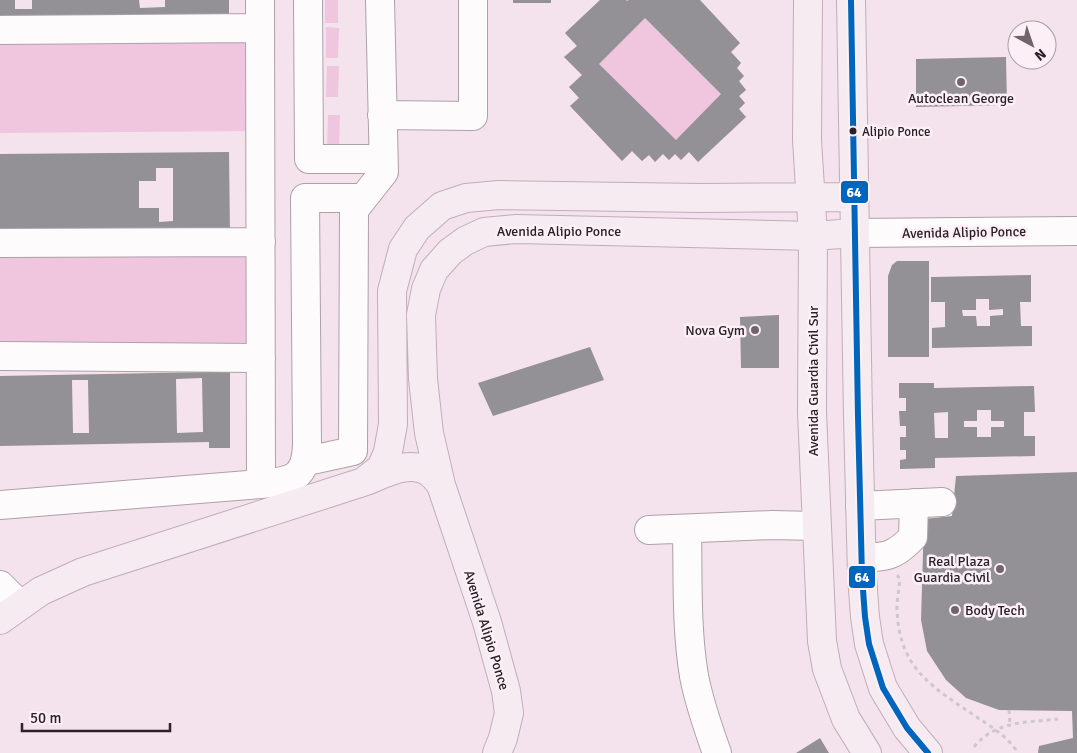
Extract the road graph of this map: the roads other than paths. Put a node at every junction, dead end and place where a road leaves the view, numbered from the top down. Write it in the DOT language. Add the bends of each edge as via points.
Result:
graph roads {
  1 [pos="260,0"];
  2 [pos="308,0"];
  3 [pos="380,0"];
  4 [pos="473,0"];
  5 [pos="808,0"];
  6 [pos="851,0"];
  7 [pos="260,28"];
  8 [pos="0,30"];
  9 [pos="382,115"];
  10 [pos="807,140"];
  11 [pos="384,159"];
  12 [pos="765,197"];
  13 [pos="855,197"];
  14 [pos="363,198"];
  15 [pos="811,198"];
  16 [pos="1077,231"];
  17 [pos="856,233"];
  18 [pos="813,236"];
  19 [pos="261,242"];
  20 [pos="0,243"];
  21 [pos="0,356"];
  22 [pos="261,358"];
  23 [pos="307,460"];
  24 [pos="363,482"];
  25 [pos="261,484"];
  26 [pos="442,484"];
  27 [pos="942,502"];
  28 [pos="914,503"];
  29 [pos="0,505"];
  30 [pos="860,506"];
  31 [pos="816,526"];
  32 [pos="649,530"];
  33 [pos="687,530"];
  34 [pos="862,567"];
  35 [pos="0,585"];
  36 [pos="10,612"];
  37 [pos="497,753"];
  38 [pos="717,753"];
  39 [pos="867,753"];
  40 [pos="928,753"];
  1 -- 7 [label="street"];
  2 -- 11 [label="street" via="309,159"];
  3 -- 9 [label="street"];
  4 -- 9 [label="street" via="473,116"];
  5 -- 10 [label="main road, Avenida Guardia Civil Sur"];
  6 -- 13 [label="main road"];
  7 -- 8 [label="street"];
  7 -- 19 [label="street"];
  9 -- 11 [label="street"];
  10 -- 12 [label="main road" via="799,165 786,183"];
  10 -- 15 [label="main road, Avenida Guardia Civil Sur"];
  11 -- 14 [label="street" via="384,172"];
  12 -- 15 [label="main road"];
  12 -- 24 [label="main road" via="499,195 466,198 442,206 417,228 403,249 392,291 393,424 388,452 381,468"];
  13 -- 15 [label="main road"];
  13 -- 17 [label="main road"];
  14 -- 23 [label="street" via="354,210 353,451"];
  14 -- 23 [label="street" via="305,198"];
  15 -- 18 [label="main road, Avenida Guardia Civil Sur"];
  16 -- 17 [label="street, Avenida Alipio Ponce"];
  17 -- 18 [label="main road, Avenida Alipio Ponce"];
  17 -- 30 [label="main road"];
  18 -- 26 [label="main road, Avenida Alipio Ponce" via="516,229 484,232 465,241 434,270 421,315 429,432"];
  18 -- 31 [label="main road, Avenida Guardia Civil Sur" via="812,412"];
  19 -- 20 [label="street"];
  19 -- 22 [label="street"];
  21 -- 22 [label="street"];
  22 -- 25 [label="street"];
  23 -- 25 [label="street" via="299,474 288,480"];
  24 -- 26 [label="main road" via="402,467 430,473"];
  24 -- 36 [label="main road" via="83,572 41,592"];
  25 -- 29 [label="street"];
  26 -- 37 [label="main road, Avenida Alipio Ponce" via="506,691 509,713"];
  27 -- 28 [label="street"];
  28 -- 30 [label="street"];
  28 -- 34 [label="street" via="913,537 900,550"];
  30 -- 34 [label="main road"];
  31 -- 33 [label="street"];
  31 -- 39 [label="main road, Avenida Guardia Civil Sur" via="822,641 827,669 846,718"];
  32 -- 33 [label="street"];
  33 -- 38 [label="street" via="694,676"];
  34 -- 40 [label="main road" via="869,644 883,688 906,728"];
  35 -- 36 [label="street"];
}
